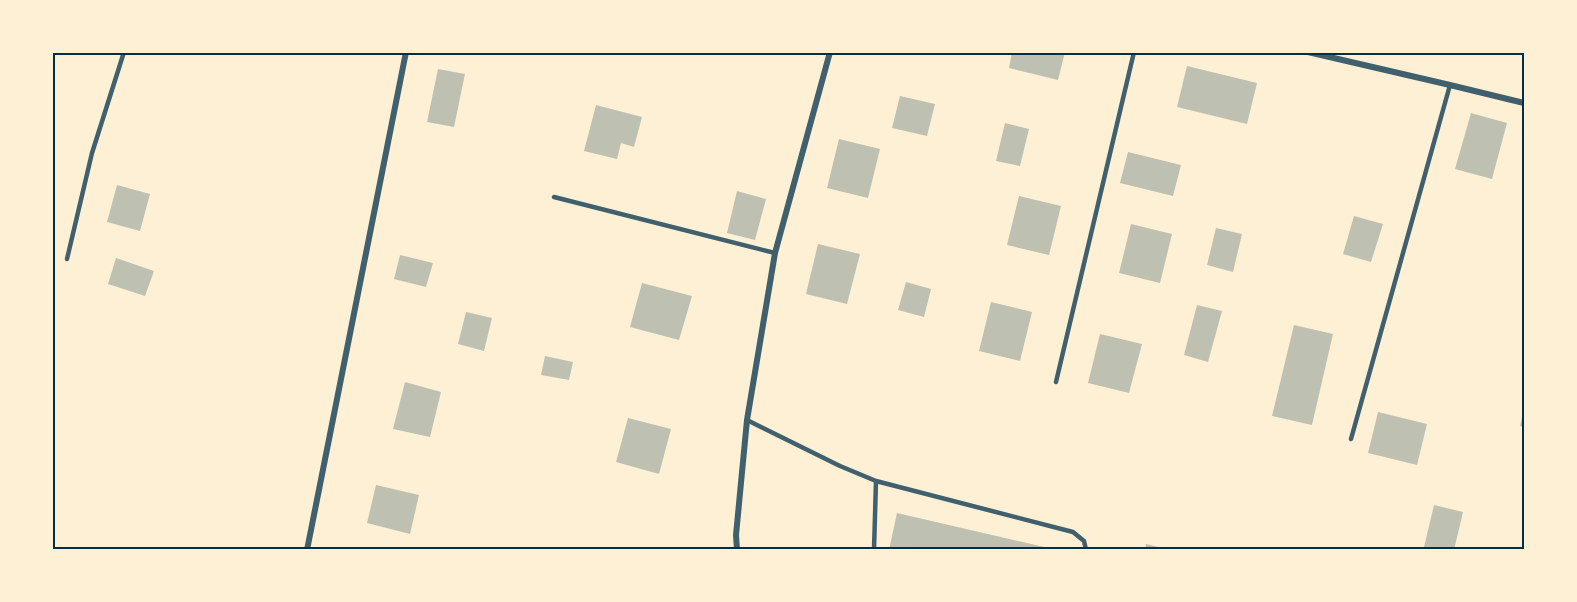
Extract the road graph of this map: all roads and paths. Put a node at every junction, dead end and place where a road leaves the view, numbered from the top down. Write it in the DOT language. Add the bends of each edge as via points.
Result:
graph roads {
  1 [pos="124,52"];
  2 [pos="406,52"];
  3 [pos="830,52"];
  4 [pos="1134,52"];
  5 [pos="1308,52"];
  6 [pos="1450,85"];
  7 [pos="1524,103"];
  8 [pos="554,197"];
  9 [pos="775,253"];
  10 [pos="67,259"];
  11 [pos="1056,382"];
  12 [pos="747,420"];
  13 [pos="1351,439"];
  14 [pos="876,481"];
  15 [pos="308,549"];
  16 [pos="737,549"];
  17 [pos="874,549"];
  18 [pos="1086,549"];
  1 -- 10 [label="lane" via="92,153"];
  2 -- 15 [label="street"];
  3 -- 9 [label="street"];
  4 -- 11 [label="lane"];
  5 -- 6 [label="street"];
  6 -- 7 [label="street"];
  6 -- 13 [label="lane"];
  8 -- 9 [label="lane"];
  9 -- 12 [label="street"];
  12 -- 14 [label="lane"];
  12 -- 16 [label="street"];
  14 -- 17 [label="lane"];
  14 -- 18 [label="lane" via="1072,532 1084,541"];
}
